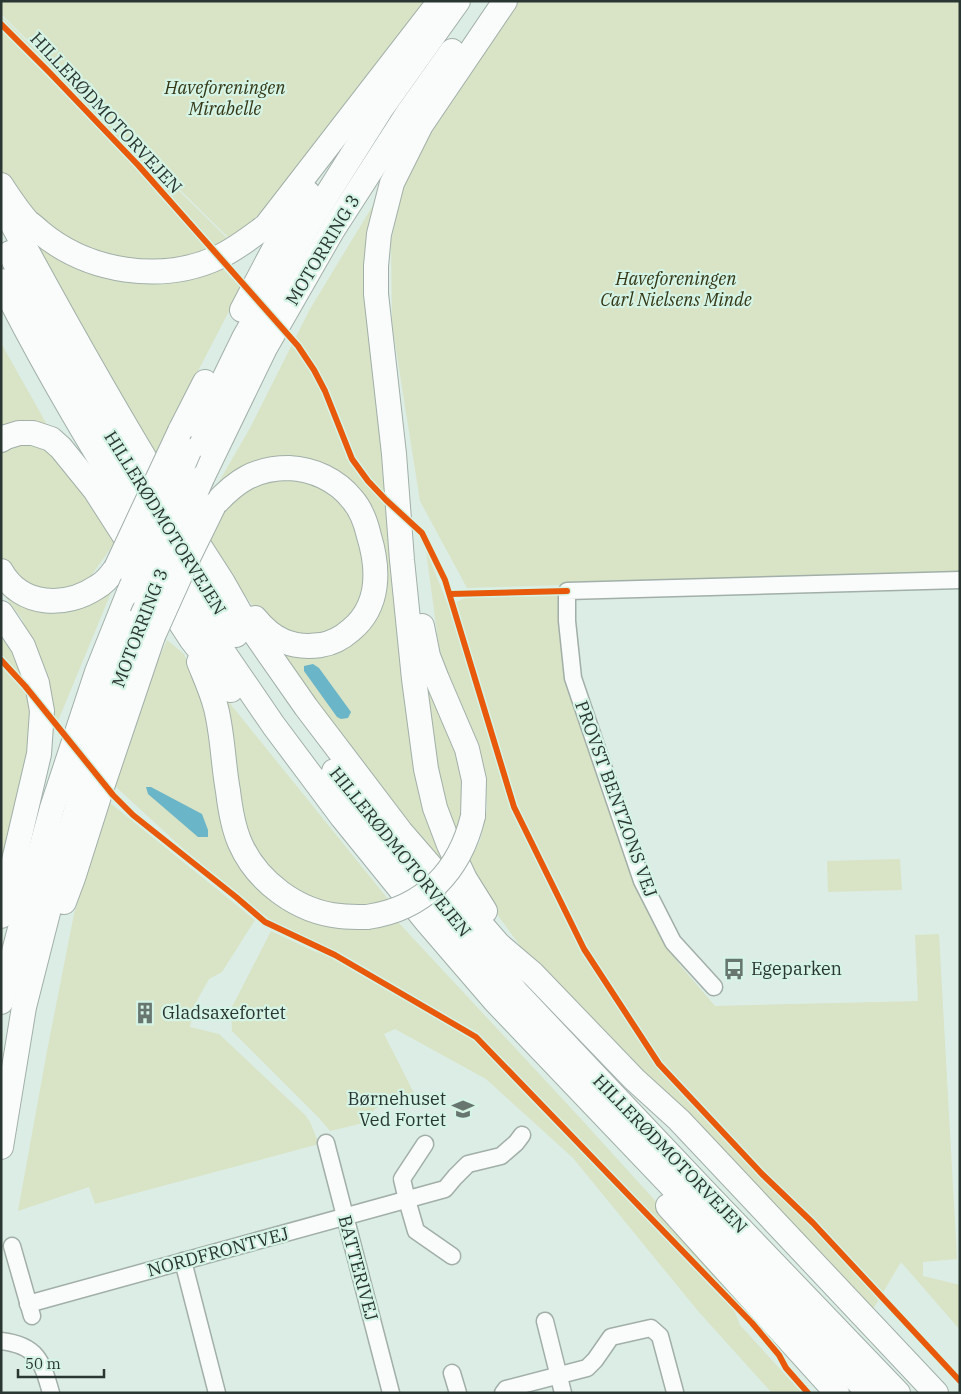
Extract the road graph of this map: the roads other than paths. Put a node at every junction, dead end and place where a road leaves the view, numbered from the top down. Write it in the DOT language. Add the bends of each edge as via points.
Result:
graph roads {
  1 [pos="440,1"];
  2 [pos="458,1"];
  3 [pos="487,1"];
  4 [pos="505,1"];
  5 [pos="362,102"];
  6 [pos="1,185"];
  7 [pos="1,203"];
  8 [pos="1,236"];
  9 [pos="1,281"];
  10 [pos="1,319"];
  11 [pos="1,440"];
  12 [pos="185,441"];
  13 [pos="394,454"];
  14 [pos="95,490"];
  15 [pos="1,571"];
  16 [pos="960,580"];
  17 [pos="222,581"];
  18 [pos="1,612"];
  19 [pos="148,626"];
  20 [pos="190,639"];
  21 [pos="97,672"];
  22 [pos="342,817"];
  23 [pos="10,881"];
  24 [pos="1,916"];
  25 [pos="533,974"];
  26 [pos="714,987"];
  27 [pos="495,1001"];
  28 [pos="1,1002"];
  29 [pos="634,1079"];
  30 [pos="522,1136"];
  31 [pos="326,1143"];
  32 [pos="425,1144"];
  33 [pos="1,1147"];
  34 [pos="406,1200"];
  35 [pos="345,1217"];
  36 [pos="12,1246"];
  37 [pos="452,1256"];
  38 [pos="183,1261"];
  39 [pos="805,1296"];
  40 [pos="545,1321"];
  41 [pos="1,1341"];
  42 [pos="452,1373"];
  43 [pos="558,1375"];
  44 [pos="675,1392"];
  45 [pos="51,1393"];
  46 [pos="217,1393"];
  47 [pos="391,1393"];
  48 [pos="458,1393"];
  49 [pos="503,1393"];
  50 [pos="563,1393"];
  51 [pos="837,1393"];
  52 [pos="869,1393"];
  53 [pos="898,1393"];
  54 [pos="936,1393"];
  1 -- 5 [label="highway"];
  2 -- 12 [label="highway, MOTORRING 3" via="381,109 311,220"];
  3 -- 19 [label="highway, MOTORRING 3, bridge" via="408,113 332,231 265,348 202,478"];
  4 -- 13 [label="highway" via="422,125 392,183 379,234 376,294"];
  5 -- 6 [label="highway" via="266,226 243,244 190,266 161,271 132,270 103,265 76,255 51,241 28,222"];
  5 -- 12 [label="highway" via="273,251"];
  7 -- 17 [label="highway" via="125,427"];
  8 -- 39 [label="highway, HILLERØDMOTORVEJEN" via="42,318 199,580 289,711 361,806 442,908 517,992"];
  9 -- 22 [label="highway, HILLERØDMOTORVEJEN" via="66,404 185,596 274,726"];
  10 -- 14 [label="highway"];
  11 -- 14 [label="highway" via="19,433 33,433 50,439"];
  12 -- 15 [label="highway, bridge" via="116,568 99,587 71,600 36,600 12,585"];
  12 -- 21 [label="highway, MOTORRING 3, bridge"];
  13 -- 20 [label="highway, bridge" via="428,656 467,749 474,780 473,816 465,842 446,874 433,888 418,899 382,915 339,916 294,901 263,878 249,860 234,824 216,709"];
  13 -- 25 [label="highway" via="419,723 435,808 465,879"];
  14 -- 20 [label="highway"];
  16 -- 26 [label="street, PROVST BENTZONS VEJ" via="567,591 573,678 642,882 673,942"];
  17 -- 19 [label="highway, bridge" via="262,626 283,642 299,646 329,644 357,625 373,598 376,568 363,517 352,498 339,486 314,472 279,468 244,479 214,505 188,558"];
  17 -- 25 [label="highway" via="300,699 401,832 499,945"];
  18 -- 23 [label="highway" via="23,646 37,682 42,710 39,754"];
  19 -- 33 [label="highway" via="73,878 24,1006"];
  20 -- 22 [label="highway" via="262,733"];
  21 -- 23 [label="highway" via="60,741"];
  21 -- 28 [label="highway, MOTORRING 3" via="52,808"];
  22 -- 27 [label="highway, HILLERØDMOTORVEJEN"];
  23 -- 24 [label="highway"];
  25 -- 29 [label="highway"];
  27 -- 51 [label="highway" via="528,1052"];
  27 -- 52 [label="highway, HILLERØDMOTORVEJEN"];
  29 -- 39 [label="highway" via="767,1236"];
  29 -- 54 [label="highway" via="679,1120"];
  30 -- 34 [label="street, NORDFRONTVEJ" via="501,1156 468,1164 445,1189"];
  31 -- 35 [label="street, BATTERIVEJ"];
  32 -- 34 [label="street" via="402,1179"];
  34 -- 35 [label="street, NORDFRONTVEJ"];
  34 -- 37 [label="street" via="416,1231"];
  35 -- 38 [label="street, NORDFRONTVEJ"];
  35 -- 47 [label="street, BATTERIVEJ"];
  36 -- 38 [label="street, NORDFRONTVEJ" via="30,1310"];
  38 -- 46 [label="street"];
  39 -- 53 [label="highway, HILLERØDMOTORVEJEN"];
  40 -- 43 [label="street"];
  41 -- 45 [label="street" via="14,1342 36,1355"];
  42 -- 48 [label="street"];
  43 -- 44 [label="street" via="588,1368 611,1337 651,1328 660,1336"];
  43 -- 49 [label="street" via="506,1389"];
  43 -- 50 [label="street"];
}
